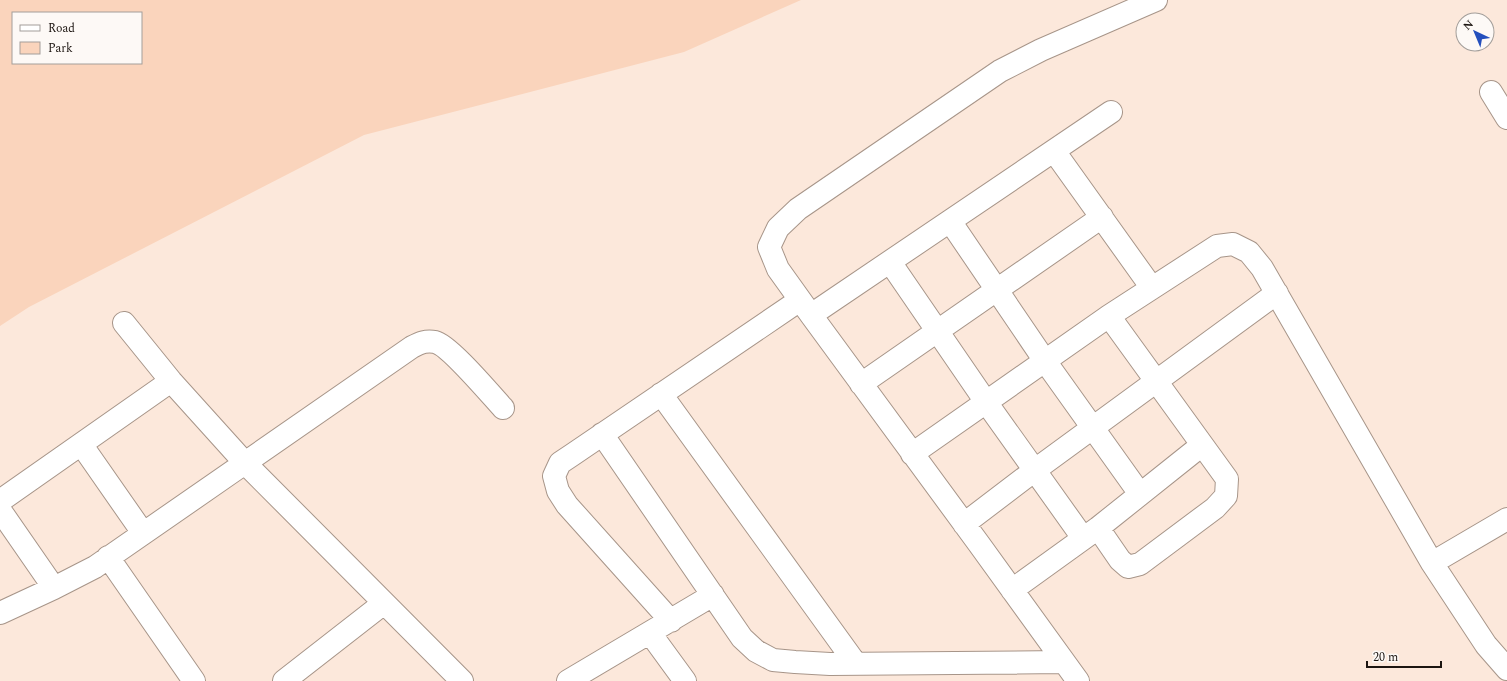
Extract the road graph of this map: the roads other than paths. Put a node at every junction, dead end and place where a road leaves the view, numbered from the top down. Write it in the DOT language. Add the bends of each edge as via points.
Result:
graph roads {
  1 [pos="1156,0"];
  2 [pos="1491,92"];
  3 [pos="1111,112"];
  4 [pos="1507,118"];
  5 [pos="1054,150"];
  6 [pos="1102,217"];
  7 [pos="950,221"];
  8 [pos="890,262"];
  9 [pos="1152,288"];
  10 [pos="997,289"];
  11 [pos="1277,293"];
  12 [pos="805,307"];
  13 [pos="1109,316"];
  14 [pos="124,323"];
  15 [pos="938,330"];
  16 [pos="1045,361"];
  17 [pos="171,381"];
  18 [pos="1157,382"];
  19 [pos="861,384"];
  20 [pos="661,394"];
  21 [pos="986,402"];
  22 [pos="503,408"];
  23 [pos="1093,428"];
  24 [pos="602,434"];
  25 [pos="81,444"];
  26 [pos="1202,445"];
  27 [pos="912,454"];
  28 [pos="244,463"];
  29 [pos="1035,470"];
  30 [pos="1140,494"];
  31 [pos="0,501"];
  32 [pos="0,510"];
  33 [pos="1507,518"];
  34 [pos="964,524"];
  35 [pos="143,533"];
  36 [pos="1091,533"];
  37 [pos="108,557"];
  38 [pos="1432,563"];
  39 [pos="54,588"];
  40 [pos="1012,590"];
  41 [pos="713,595"];
  42 [pos="384,603"];
  43 [pos="0,613"];
  44 [pos="671,621"];
  45 [pos="650,633"];
  46 [pos="1503,660"];
  47 [pos="1064,662"];
  48 [pos="856,664"];
  49 [pos="836,673"];
  50 [pos="194,681"];
  51 [pos="284,681"];
  52 [pos="462,681"];
  53 [pos="568,681"];
  54 [pos="685,681"];
  55 [pos="1078,681"];
  1 -- 12 [label="street" via="1041,50 1000,71 798,209 778,228 769,247 778,269"];
  2 -- 4 [label="street"];
  3 -- 5 [label="street"];
  5 -- 6 [label="street"];
  5 -- 7 [label="street"];
  6 -- 9 [label="street"];
  6 -- 10 [label="street"];
  7 -- 8 [label="street"];
  7 -- 10 [label="street"];
  8 -- 12 [label="street"];
  8 -- 15 [label="street"];
  9 -- 11 [label="street" via="1217,246 1233,244 1250,252"];
  9 -- 13 [label="street"];
  10 -- 15 [label="street"];
  10 -- 16 [label="street"];
  11 -- 18 [label="street"];
  11 -- 38 [label="street"];
  12 -- 19 [label="street"];
  12 -- 20 [label="street"];
  13 -- 16 [label="street"];
  13 -- 18 [label="street"];
  14 -- 17 [label="street"];
  15 -- 19 [label="street"];
  15 -- 21 [label="street"];
  16 -- 21 [label="street"];
  16 -- 23 [label="street"];
  17 -- 25 [label="street"];
  17 -- 28 [label="street"];
  18 -- 23 [label="street"];
  18 -- 26 [label="street"];
  19 -- 27 [label="street"];
  20 -- 24 [label="street"];
  20 -- 48 [label="street"];
  21 -- 27 [label="street"];
  21 -- 29 [label="street"];
  22 -- 28 [label="street" via="449,350 437,342 424,341"];
  23 -- 29 [label="street"];
  23 -- 30 [label="street"];
  24 -- 41 [label="street"];
  24 -- 44 [label="street" via="560,463 554,476 558,491 567,505"];
  25 -- 31 [label="street"];
  25 -- 35 [label="street"];
  26 -- 30 [label="street"];
  26 -- 36 [label="street" via="1228,479 1226,496 1215,508 1153,556 1140,564 1128,567"];
  27 -- 34 [label="street"];
  28 -- 35 [label="street"];
  28 -- 42 [label="street"];
  29 -- 34 [label="street"];
  29 -- 36 [label="street"];
  30 -- 36 [label="street"];
  32 -- 39 [label="street"];
  33 -- 38 [label="street"];
  34 -- 40 [label="street"];
  35 -- 37 [label="street"];
  36 -- 40 [label="street"];
  37 -- 39 [label="street"];
  37 -- 50 [label="street"];
  38 -- 46 [label="street" via="1477,632"];
  39 -- 43 [label="street"];
  40 -- 47 [label="street"];
  41 -- 44 [label="street"];
  41 -- 49 [label="street" via="742,638 756,651 773,660"];
  42 -- 51 [label="street"];
  42 -- 52 [label="street"];
  44 -- 45 [label="street"];
  45 -- 53 [label="street"];
  45 -- 54 [label="street"];
  47 -- 48 [label="street"];
  47 -- 55 [label="street"];
  48 -- 49 [label="street"];
}
